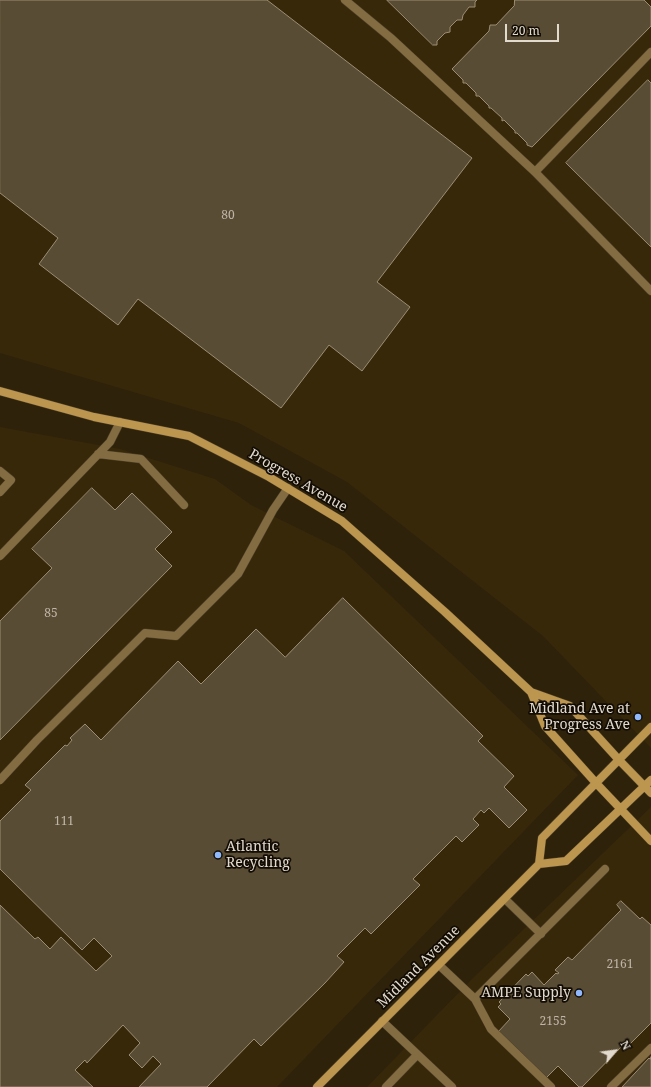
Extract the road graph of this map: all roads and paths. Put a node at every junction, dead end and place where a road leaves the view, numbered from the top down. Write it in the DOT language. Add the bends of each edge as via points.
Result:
graph roads {
  1 [pos="345,0"];
  2 [pos="651,52"];
  3 [pos="535,172"];
  4 [pos="651,291"];
  5 [pos="0,391"];
  6 [pos="120,422"];
  7 [pos="98,454"];
  8 [pos="0,471"];
  9 [pos="288,488"];
  10 [pos="0,492"];
  11 [pos="184,505"];
  12 [pos="0,556"];
  13 [pos="531,692"];
  14 [pos="651,727"];
  15 [pos="619,760"];
  16 [pos="0,780"];
  17 [pos="651,780"];
  18 [pos="596,784"];
  19 [pos="648,790"];
  20 [pos="620,809"];
  21 [pos="651,841"];
  22 [pos="539,864"];
  23 [pos="605,869"];
  24 [pos="505,899"];
  25 [pos="541,934"];
  26 [pos="439,965"];
  27 [pos="476,999"];
  28 [pos="382,1022"];
  29 [pos="651,1048"];
  30 [pos="417,1055"];
  31 [pos="317,1087"];
  32 [pos="386,1087"];
  33 [pos="452,1087"];
  34 [pos="551,1087"];
  35 [pos="611,1087"];
  1 -- 3 [label="lane" via="391,38"];
  2 -- 3 [label="lane"];
  3 -- 4 [label="lane"];
  5 -- 6 [label="main road, Progress Avenue"];
  6 -- 7 [label="lane" via="110,442"];
  6 -- 9 [label="main road, Progress Avenue" via="189,436"];
  7 -- 11 [label="lane" via="141,460"];
  7 -- 12 [label="lane"];
  8 -- 10 [label="lane" via="11,480"];
  9 -- 13 [label="main road, Progress Avenue" via="342,521"];
  9 -- 16 [label="lane" via="238,574 182,631 176,636 146,633"];
  13 -- 15 [label="main road, Progress Avenue" via="570,706"];
  13 -- 18 [label="main road, Progress Avenue" via="545,726"];
  14 -- 15 [label="main road"];
  15 -- 18 [label="main road"];
  15 -- 19 [label="main road, Progress Avenue"];
  17 -- 19 [label="main road"];
  18 -- 20 [label="main road, Progress Avenue"];
  18 -- 22 [label="main road" via="542,838"];
  19 -- 20 [label="main road"];
  20 -- 21 [label="main road, Progress Avenue"];
  20 -- 22 [label="main road" via="566,862"];
  22 -- 24 [label="main road, Midland Avenue"];
  23 -- 25 [label="lane"];
  24 -- 25 [label="lane"];
  24 -- 26 [label="main road, Midland Avenue"];
  25 -- 27 [label="lane"];
  26 -- 27 [label="lane"];
  26 -- 28 [label="main road, Midland Avenue"];
  27 -- 34 [label="lane" via="491,1029"];
  28 -- 30 [label="lane"];
  28 -- 31 [label="main road, Midland Avenue"];
  29 -- 35 [label="lane"];
  30 -- 32 [label="lane"];
  30 -- 33 [label="lane"];
}
